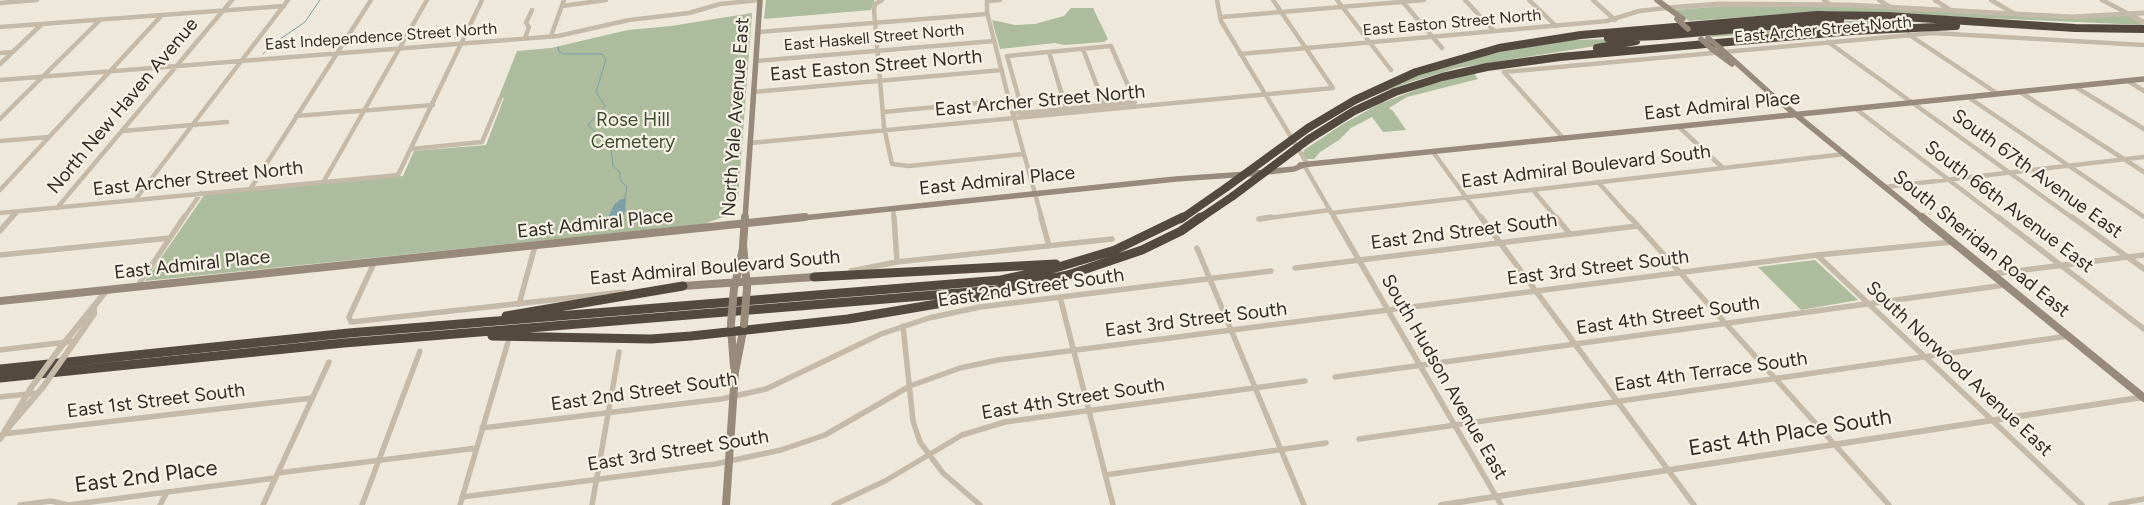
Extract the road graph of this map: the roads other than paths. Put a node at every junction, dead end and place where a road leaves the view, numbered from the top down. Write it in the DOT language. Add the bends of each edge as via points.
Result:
graph roads {
  1 [pos="37,0"];
  2 [pos="232,0"];
  3 [pos="288,0"];
  4 [pos="371,0"];
  5 [pos="376,0"];
  6 [pos="426,0"];
  7 [pos="482,0"];
  8 [pos="564,0"];
  9 [pos="606,0"];
  10 [pos="760,0"];
  11 [pos="882,0"];
  12 [pos="1000,0"];
  13 [pos="1217,0"];
  14 [pos="1273,0"];
  15 [pos="1337,0"];
  16 [pos="1424,0"];
  17 [pos="1465,0"];
  18 [pos="1529,0"];
  19 [pos="1593,0"];
  20 [pos="1657,0"];
  21 [pos="1824,0"];
  22 [pos="1879,0"];
  23 [pos="1935,0"];
  24 [pos="1991,0"];
  25 [pos="2102,0"];
  26 [pos="986,1"];
  27 [pos="1402,1"];
  28 [pos="725,2"];
  29 [pos="0,3"];
  30 [pos="1831,5"];
  31 [pos="284,6"];
  32 [pos="562,6"];
  33 [pos="1343,7"];
  34 [pos="1890,7"];
  35 [pos="1666,8"];
  36 [pos="223,10"];
  37 [pos="532,10"];
  38 [pos="1952,11"];
  39 [pos="1281,12"];
  40 [pos="2144,13"];
  41 [pos="987,14"];
  42 [pos="2016,14"];
  43 [pos="2130,14"];
  44 [pos="162,15"];
  45 [pos="1222,17"];
  46 [pos="101,19"];
  47 [pos="1935,19"];
  48 [pos="1614,20"];
  49 [pos="875,23"];
  50 [pos="42,24"];
  51 [pos="1556,26"];
  52 [pos="0,27"];
  53 [pos="1892,28"];
  54 [pos="2143,29"];
  55 [pos="1494,31"];
  56 [pos="758,32"];
  57 [pos="1698,33"];
  58 [pos="1908,34"];
  59 [pos="551,36"];
  60 [pos="1433,37"];
  61 [pos="525,38"];
  62 [pos="994,41"];
  63 [pos="1528,42"];
  64 [pos="1827,42"];
  65 [pos="1370,43"];
  66 [pos="462,44"];
  67 [pos="2144,45"];
  68 [pos="1306,48"];
  69 [pos="1442,48"];
  70 [pos="399,49"];
  71 [pos="1083,49"];
  72 [pos="1718,50"];
  73 [pos="877,51"];
  74 [pos="13,52"];
  75 [pos="1049,52"];
  76 [pos="0,53"];
  77 [pos="337,53"];
  78 [pos="1240,54"];
  79 [pos="1560,57"];
  80 [pos="241,60"];
  81 [pos="756,61"];
  82 [pos="0,64"];
  83 [pos="177,66"];
  84 [pos="1002,70"];
  85 [pos="1391,70"];
  86 [pos="110,71"];
  87 [pos="44,76"];
  88 [pos="2144,79"];
  89 [pos="0,80"];
  90 [pos="880,80"];
  91 [pos="2128,81"];
  92 [pos="2074,86"];
  93 [pos="2144,90"];
  94 [pos="753,92"];
  95 [pos="2020,92"];
  96 [pos="1266,94"];
  97 [pos="1998,94"];
  98 [pos="1968,97"];
  99 [pos="500,99"];
  100 [pos="1009,100"];
  101 [pos="1912,103"];
  102 [pos="433,105"];
  103 [pos="1106,108"];
  104 [pos="1856,109"];
  105 [pos="364,111"];
  106 [pos="1067,111"];
  107 [pos="883,112"];
  108 [pos="1012,112"];
  109 [pos="1023,113"];
  110 [pos="1797,115"];
  111 [pos="296,116"];
  112 [pos="1014,118"];
  113 [pos="0,119"];
  114 [pos="227,122"];
  115 [pos="193,124"];
  116 [pos="1679,127"];
  117 [pos="2144,129"];
  118 [pos="885,130"];
  119 [pos="122,131"];
  120 [pos="50,137"];
  121 [pos="1564,139"];
  122 [pos="0,141"];
  123 [pos="750,143"];
  124 [pos="411,149"];
  125 [pos="1433,152"];
  126 [pos="1023,154"];
  127 [pos="1845,154"];
  128 [pos="2144,157"];
  129 [pos="2125,160"];
  130 [pos="1306,165"];
  131 [pos="2069,166"];
  132 [pos="1722,168"];
  133 [pos="2144,172"];
  134 [pos="2010,173"];
  135 [pos="1949,180"];
  136 [pos="324,181"];
  137 [pos="1598,182"];
  138 [pos="1885,187"];
  139 [pos="250,188"];
  140 [pos="0,190"];
  141 [pos="1533,190"];
  142 [pos="201,193"];
  143 [pos="1034,193"];
  144 [pos="1467,197"];
  145 [pos="134,200"];
  146 [pos="56,208"];
  147 [pos="892,208"];
  148 [pos="17,212"];
  149 [pos="1331,212"];
  150 [pos="0,213"];
  151 [pos="2144,217"];
  152 [pos="1259,219"];
  153 [pos="744,225"];
  154 [pos="1637,226"];
  155 [pos="0,231"];
  156 [pos="1570,234"];
  157 [pos="170,238"];
  158 [pos="1112,239"];
  159 [pos="1953,242"];
  160 [pos="1501,243"];
  161 [pos="535,246"];
  162 [pos="1049,246"];
  163 [pos="743,248"];
  164 [pos="1197,248"];
  165 [pos="0,255"];
  166 [pos="2144,255"];
  167 [pos="1816,256"];
  168 [pos="2127,257"];
  169 [pos="1359,260"];
  170 [pos="898,262"];
  171 [pos="1079,262"];
  172 [pos="374,263"];
  173 [pos="2061,266"];
  174 [pos="1295,268"];
  175 [pos="2144,269"];
  176 [pos="1271,271"];
  177 [pos="1680,273"];
  178 [pos="1992,274"];
  179 [pos="814,277"];
  180 [pos="1210,278"];
  181 [pos="1042,281"];
  182 [pos="735,284"];
  183 [pos="746,284"];
  184 [pos="2005,284"];
  185 [pos="683,286"];
  186 [pos="136,288"];
  187 [pos="107,290"];
  188 [pos="1536,291"];
  189 [pos="1060,297"];
  190 [pos="0,300"];
  191 [pos="519,304"];
  192 [pos="1868,304"];
  193 [pos="94,309"];
  194 [pos="1388,310"];
  195 [pos="469,323"];
  196 [pos="1725,323"];
  197 [pos="903,326"];
  198 [pos="744,328"];
  199 [pos="731,329"];
  200 [pos="2144,329"];
  201 [pos="1231,330"];
  202 [pos="454,334"];
  203 [pos="2068,336"];
  204 [pos="508,342"];
  205 [pos="73,344"];
  206 [pos="1576,344"];
  207 [pos="62,345"];
  208 [pos="0,350"];
  209 [pos="420,351"];
  210 [pos="1073,351"];
  211 [pos="619,352"];
  212 [pos="1924,356"];
  213 [pos="329,362"];
  214 [pos="1419,365"];
  215 [pos="0,369"];
  216 [pos="735,372"];
  217 [pos="1335,377"];
  218 [pos="0,378"];
  219 [pos="1774,378"];
  220 [pos="1305,381"];
  221 [pos="910,386"];
  222 [pos="1256,387"];
  223 [pos="40,390"];
  224 [pos="29,391"];
  225 [pos="733,396"];
  226 [pos="0,397"];
  227 [pos="2144,397"];
  228 [pos="312,398"];
  229 [pos="1618,401"];
  230 [pos="1089,410"];
  231 [pos="609,413"];
  232 [pos="1991,420"];
  233 [pos="1454,425"];
  234 [pos="482,428"];
  235 [pos="2,437"];
  236 [pos="1359,438"];
  237 [pos="1326,443"];
  238 [pos="1833,444"];
  239 [pos="476,448"];
  240 [pos="1281,450"];
  241 [pos="927,454"];
  242 [pos="379,460"];
  243 [pos="729,461"];
  244 [pos="1669,470"];
  245 [pos="277,475"];
  246 [pos="1105,475"];
  247 [pos="597,479"];
  248 [pos="167,492"];
  249 [pos="1496,496"];
  250 [pos="462,497"];
  251 [pos="2144,499"];
  252 [pos="58,504"];
  253 [pos="843,504"];
  254 [pos="20,505"];
  255 [pos="160,505"];
  256 [pos="263,505"];
  257 [pos="362,505"];
  258 [pos="460,505"];
  259 [pos="592,505"];
  260 [pos="726,505"];
  261 [pos="834,505"];
  262 [pos="980,505"];
  263 [pos="1113,505"];
  264 [pos="1304,505"];
  265 [pos="1441,505"];
  266 [pos="1501,505"];
  267 [pos="1694,505"];
  268 [pos="1889,505"];
  269 [pos="2082,505"];
  270 [pos="2111,505"];
  1 -- 29 [label="street"];
  2 -- 36 [label="street, North New Haven Avenue"];
  3 -- 31 [label="street"];
  4 -- 5 [label="street"];
  4 -- 77 [label="street"];
  6 -- 70 [label="street"];
  7 -- 66 [label="street"];
  8 -- 32 [label="street"];
  9 -- 32 [label="street"];
  10 -- 28 [label="street, East Independence Street North"];
  10 -- 56 [label="main road, North Yale Avenue East"];
  11 -- 49 [label="street" via="874,8"];
  12 -- 26 [label="street"];
  13 -- 45 [label="street, South Hudson Avenue East"];
  14 -- 39 [label="street"];
  15 -- 33 [label="street"];
  16 -- 27 [label="street"];
  17 -- 55 [label="street"];
  18 -- 51 [label="street"];
  19 -- 48 [label="street"];
  20 -- 35 [label="main road, South Sheridan Road East"];
  21 -- 30 [label="street"];
  22 -- 34 [label="street"];
  23 -- 38 [label="street"];
  24 -- 42 [label="street"];
  25 -- 43 [label="street"];
  26 -- 41 [label="street"];
  27 -- 33 [label="street"];
  27 -- 60 [label="street"];
  28 -- 59 [label="street, East Independence Street North" via="689,13 629,20"];
  30 -- 34 [label="street, East Easton Street North"];
  30 -- 35 [label="street, East Easton Street North" via="1719,4"];
  31 -- 36 [label="street"];
  31 -- 80 [label="street"];
  32 -- 59 [label="street"];
  33 -- 39 [label="street"];
  33 -- 65 [label="street"];
  34 -- 38 [label="street, East Easton Street North"];
  35 -- 48 [label="street, East Easton Street North" via="1639,11"];
  35 -- 57 [label="main road, South Sheridan Road East, bridge"];
  36 -- 44 [label="street"];
  36 -- 83 [label="street, North New Haven Avenue"];
  37 -- 61 [label="street" via="526,23 529,27"];
  38 -- 42 [label="street, East Easton Street North"];
  39 -- 45 [label="street"];
  39 -- 68 [label="street"];
  40 -- 43 [label="street, East Easton Street North"];
  41 -- 49 [label="street"];
  41 -- 62 [label="street"];
  42 -- 43 [label="street, East Easton Street North" via="2072,17"];
  43 -- 54 [label="street"];
  44 -- 46 [label="street"];
  44 -- 86 [label="street"];
  45 -- 78 [label="street, South Hudson Avenue East" via="1221,21"];
  46 -- 50 [label="street"];
  46 -- 87 [label="street"];
  47 -- 54 [label="highway"];
  47 -- 57 [label="highway" via="1845,20"];
  47 -- 63 [label="highway" via="1798,16"];
  48 -- 51 [label="street, East Easton Street North"];
  49 -- 56 [label="street"];
  49 -- 73 [label="street"];
  50 -- 52 [label="street"];
  50 -- 74 [label="street"];
  51 -- 55 [label="street, East Easton Street North"];
  53 -- 54 [label="highway"];
  53 -- 57 [label="highway"];
  53 -- 79 [label="highway"];
  55 -- 60 [label="street, East Easton Street North"];
  56 -- 81 [label="main road, North Yale Avenue East"];
  57 -- 63 [label="highway"];
  57 -- 72 [label="main road, South Sheridan Road East, bridge"];
  57 -- 79 [label="highway"];
  58 -- 64 [label="street, East Archer Street North"];
  58 -- 67 [label="street, East Archer Street North" via="1964,33"];
  58 -- 97 [label="street"];
  59 -- 61 [label="street, East Independence Street North"];
  60 -- 65 [label="street, East Easton Street North"];
  60 -- 69 [label="street"];
  61 -- 66 [label="street, East Independence Street North"];
  62 -- 73 [label="street, East Haskell Street North"];
  62 -- 84 [label="street"];
  63 -- 171 [label="highway, bridge" via="1459,58 1394,81 1349,103 1308,128 1188,215 1159,232"];
  64 -- 72 [label="street, East Archer Street North"];
  64 -- 101 [label="street, South 67th Avenue East"];
  65 -- 68 [label="street, East Easton Street North"];
  65 -- 85 [label="street"];
  66 -- 70 [label="street, East Independence Street North"];
  66 -- 102 [label="street"];
  68 -- 78 [label="street, East Easton Street North"];
  68 -- 96 [label="street, East Archer Street North" via="1333,88"];
  70 -- 77 [label="street, East Independence Street North"];
  70 -- 105 [label="street"];
  71 -- 75 [label="street"];
  71 -- 103 [label="street"];
  71 -- 103 [label="street, East Archer Street North" via="1111,46 1135,102"];
  72 -- 110 [label="main road, South Sheridan Road East"];
  72 -- 121 [label="street, East Archer Street North" via="1504,72"];
  73 -- 81 [label="street, East Haskell Street North"];
  73 -- 90 [label="street"];
  74 -- 76 [label="street"];
  74 -- 82 [label="street"];
  75 -- 106 [label="street"];
  75 -- 109 [label="street" via="1007,56"];
  77 -- 80 [label="street, East Independence Street North"];
  77 -- 111 [label="street"];
  78 -- 96 [label="street, South Hudson Avenue East"];
  79 -- 181 [label="highway, bridge" via="1487,67 1421,83 1360,108 1309,139 1181,231 1142,250"];
  80 -- 83 [label="street, East Independence Street North"];
  80 -- 115 [label="street"];
  81 -- 94 [label="main road, North Yale Avenue East"];
  83 -- 86 [label="street, East Independence Street North"];
  83 -- 119 [label="street, North New Haven Avenue"];
  84 -- 90 [label="street, East Easton Street North"];
  84 -- 100 [label="street"];
  86 -- 87 [label="street, East Independence Street North"];
  86 -- 120 [label="street"];
  87 -- 89 [label="street, East Independence Street North"];
  87 -- 113 [label="street"];
  88 -- 91 [label="main road, East Admiral Place"];
  90 -- 94 [label="street, East Easton Street North"];
  90 -- 107 [label="street"];
  91 -- 92 [label="main road, East Admiral Place"];
  91 -- 93 [label="street"];
  92 -- 95 [label="main road, East Admiral Place"];
  92 -- 117 [label="street"];
  94 -- 123 [label="main road, North Yale Avenue East"];
  95 -- 97 [label="main road, East Admiral Place"];
  95 -- 129 [label="street"];
  96 -- 103 [label="street, East Archer Street North"];
  96 -- 130 [label="street, South Hudson Avenue East"];
  97 -- 98 [label="main road, East Admiral Place"];
  98 -- 101 [label="main road, East Admiral Place"];
  98 -- 131 [label="street"];
  99 -- 124 [label="street" via="482,142"];
  100 -- 107 [label="street"];
  100 -- 108 [label="street"];
  101 -- 104 [label="main road, East Admiral Place"];
  101 -- 134 [label="street, South 67th Avenue East"];
  102 -- 105 [label="street"];
  102 -- 124 [label="street"];
  103 -- 106 [label="street, East Archer Street North"];
  104 -- 110 [label="main road, East Admiral Place"];
  104 -- 135 [label="street, South 66th Avenue East"];
  105 -- 111 [label="street"];
  105 -- 136 [label="street"];
  106 -- 109 [label="street, East Archer Street North"];
  106 -- 112 [label="street, East Archer Street North"];
  107 -- 118 [label="street"];
  108 -- 109 [label="street, East Archer Street North"];
  108 -- 112 [label="street"];
  110 -- 116 [label="main road, East Admiral Place"];
  110 -- 127 [label="main road, South Sheridan Road East"];
  111 -- 139 [label="street"];
  112 -- 118 [label="street, East Archer Street North"];
  112 -- 126 [label="street"];
  114 -- 115 [label="street"];
  115 -- 119 [label="street"];
  115 -- 145 [label="street"];
  116 -- 121 [label="main road, East Admiral Place"];
  116 -- 132 [label="street"];
  118 -- 123 [label="street, East Archer Street North"];
  118 -- 126 [label="street" via="890,162 894,166"];
  119 -- 146 [label="street, North New Haven Avenue"];
  120 -- 122 [label="street"];
  120 -- 140 [label="street"];
  121 -- 125 [label="main road, East Admiral Place"];
  123 -- 153 [label="main road, North Yale Avenue East"];
  124 -- 136 [label="street, East Archer Street North" via="398,174"];
  125 -- 130 [label="main road, East Admiral Place"];
  125 -- 144 [label="street"];
  126 -- 143 [label="street"];
  127 -- 132 [label="street, East Admiral Boulevard South"];
  127 -- 138 [label="main road, South Sheridan Road East"];
  128 -- 129 [label="street"];
  129 -- 131 [label="street"];
  129 -- 133 [label="street"];
  130 -- 143 [label="main road, East Admiral Place" via="1248,174"];
  130 -- 149 [label="street, South Hudson Avenue East"];
  131 -- 134 [label="street"];
  131 -- 151 [label="street"];
  132 -- 137 [label="street, East Admiral Boulevard South"];
  134 -- 135 [label="street"];
  134 -- 168 [label="street, South 67th Avenue East"];
  135 -- 138 [label="street"];
  135 -- 173 [label="street, South 66th Avenue East"];
  136 -- 139 [label="street, East Archer Street North"];
  137 -- 141 [label="street, East Admiral Boulevard South"];
  137 -- 154 [label="street"];
  138 -- 159 [label="main road, South Sheridan Road East"];
  139 -- 142 [label="street, East Archer Street North"];
  141 -- 144 [label="street, East Admiral Boulevard South"];
  141 -- 156 [label="street"];
  142 -- 145 [label="street, East Archer Street North"];
  142 -- 157 [label="street"];
  143 -- 147 [label="main road, East Admiral Place"];
  143 -- 162 [label="street"];
  144 -- 149 [label="street, East Admiral Boulevard South"];
  144 -- 160 [label="street"];
  145 -- 146 [label="street, East Archer Street North"];
  146 -- 148 [label="street, East Archer Street North"];
  147 -- 153 [label="main road, East Admiral Place"];
  147 -- 170 [label="street"];
  148 -- 150 [label="street, East Archer Street North"];
  148 -- 155 [label="street"];
  149 -- 152 [label="street, East Admiral Boulevard South"];
  149 -- 169 [label="street, South Hudson Avenue East"];
  153 -- 161 [label="main road, East Admiral Place"];
  153 -- 163 [label="main road, North Yale Avenue East"];
  154 -- 156 [label="street, East 2nd Street South"];
  154 -- 177 [label="street"];
  156 -- 160 [label="street, East 2nd Street South"];
  157 -- 165 [label="street"];
  157 -- 186 [label="street"];
  158 -- 162 [label="street, East Admiral Boulevard South"];
  159 -- 167 [label="street, East 3rd Street South"];
  159 -- 178 [label="main road, South Sheridan Road East"];
  160 -- 169 [label="street, East 2nd Street South"];
  160 -- 188 [label="street"];
  161 -- 172 [label="main road, East Admiral Place"];
  161 -- 191 [label="street"];
  162 -- 170 [label="street, East Admiral Boulevard South"];
  163 -- 182 [label="main road"];
  163 -- 183 [label="main road"];
  164 -- 180 [label="street"];
  166 -- 168 [label="street"];
  167 -- 177 [label="street, East 3rd Street South"];
  167 -- 192 [label="street, South Norwood Avenue East"];
  168 -- 173 [label="street"];
  168 -- 175 [label="street, South 67th Avenue East"];
  169 -- 174 [label="street, East 2nd Street South"];
  169 -- 194 [label="street, South Hudson Avenue East"];
  170 -- 179 [label="street, East Admiral Boulevard South"];
  171 -- 179 [label="highway"];
  171 -- 195 [label="highway" via="1025,275 964,284"];
  172 -- 186 [label="main road, East Admiral Place"];
  172 -- 191 [label="street, East Admiral Boulevard South" via="350,321"];
  173 -- 178 [label="street"];
  173 -- 200 [label="street, South 66th Avenue East"];
  176 -- 180 [label="street, East 2nd Street South"];
  177 -- 188 [label="street, East 3rd Street South"];
  177 -- 196 [label="street"];
  178 -- 184 [label="main road, South Sheridan Road East"];
  179 -- 183 [label="main road, East Admiral Boulevard South"];
  180 -- 189 [label="street, East 2nd Street South"];
  180 -- 201 [label="street"];
  181 -- 198 [label="highway" via="977,299 848,319"];
  181 -- 202 [label="highway" via="970,293"];
  182 -- 183 [label="main road, East Admiral Boulevard South"];
  182 -- 185 [label="main road, East Admiral Boulevard South"];
  182 -- 199 [label="main road, bridge"];
  183 -- 198 [label="main road, bridge"];
  184 -- 192 [label="street, East 4th Street South"];
  184 -- 203 [label="main road, South Sheridan Road East"];
  185 -- 191 [label="street, East Admiral Boulevard South"];
  185 -- 195 [label="highway"];
  186 -- 187 [label="main road, East Admiral Place"];
  187 -- 190 [label="main road, East Admiral Place"];
  187 -- 193 [label="street"];
  188 -- 194 [label="street, East 3rd Street South"];
  188 -- 206 [label="street"];
  189 -- 197 [label="street, East 2nd Street South" via="980,306"];
  189 -- 210 [label="street"];
  192 -- 196 [label="street, East 4th Street South"];
  192 -- 212 [label="street, South Norwood Avenue East"];
  193 -- 205 [label="street" via="94,314"];
  193 -- 207 [label="street" via="86,314"];
  194 -- 201 [label="street, East 3rd Street South"];
  194 -- 214 [label="street, South Hudson Avenue East"];
  195 -- 215 [label="highway"];
  196 -- 206 [label="street, East 4th Street South"];
  196 -- 219 [label="street"];
  197 -- 221 [label="street"];
  197 -- 225 [label="street, East 2nd Street South" via="860,342 782,384"];
  198 -- 199 [label="highway"];
  198 -- 216 [label="main road"];
  199 -- 202 [label="highway" via="651,339"];
  199 -- 216 [label="main road"];
  201 -- 210 [label="street, East 3rd Street South"];
  201 -- 222 [label="street"];
  202 -- 218 [label="highway"];
  203 -- 212 [label="street, East 4th Terrace South"];
  203 -- 227 [label="main road, South Sheridan Road East"];
  204 -- 234 [label="street"];
  205 -- 207 [label="street"];
  205 -- 223 [label="street, bridge"];
  206 -- 214 [label="street, East 4th Street South"];
  206 -- 229 [label="street"];
  207 -- 208 [label="street"];
  207 -- 224 [label="street, bridge"];
  209 -- 242 [label="street"];
  210 -- 221 [label="street, East 3rd Street South" via="978,364"];
  210 -- 230 [label="street"];
  211 -- 231 [label="street"];
  212 -- 219 [label="street, East 4th Terrace South"];
  212 -- 232 [label="street, South Norwood Avenue East"];
  213 -- 228 [label="street"];
  214 -- 217 [label="street, East 4th Street South"];
  214 -- 233 [label="street, South Hudson Avenue East"];
  216 -- 225 [label="main road"];
  219 -- 229 [label="street, East 4th Terrace South"];
  219 -- 238 [label="street"];
  220 -- 222 [label="street, East 4th Street South"];
  221 -- 241 [label="street" via="913,421"];
  221 -- 243 [label="street, East 3rd Street South" via="825,435 781,450"];
  222 -- 230 [label="street, East 4th Street South"];
  222 -- 240 [label="street"];
  223 -- 224 [label="street"];
  223 -- 235 [label="street"];
  224 -- 226 [label="street"];
  224 -- 235 [label="street"];
  225 -- 231 [label="street, East 2nd Street South"];
  225 -- 243 [label="main road"];
  227 -- 232 [label="street, East 4th Place South"];
  228 -- 235 [label="street, East 1st Street South"];
  228 -- 245 [label="street"];
  229 -- 233 [label="street, East 4th Terrace South"];
  229 -- 244 [label="street"];
  230 -- 241 [label="street, East 4th Street South" via="989,426 962,435"];
  230 -- 246 [label="street"];
  231 -- 234 [label="street, East 2nd Street South"];
  231 -- 247 [label="street"];
  232 -- 238 [label="street, East 4th Place South"];
  232 -- 269 [label="street, South Norwood Avenue East"];
  233 -- 236 [label="street, East 4th Terrace South"];
  233 -- 249 [label="street, South Hudson Avenue East"];
  234 -- 239 [label="street"];
  237 -- 240 [label="street"];
  238 -- 244 [label="street, East 4th Place South"];
  238 -- 268 [label="street"];
  239 -- 242 [label="street, East 2nd Place"];
  239 -- 250 [label="street"];
  240 -- 246 [label="street"];
  240 -- 264 [label="street"];
  241 -- 253 [label="street, East 4th Street South"];
  241 -- 262 [label="street" via="943,473"];
  242 -- 245 [label="street, East 2nd Place"];
  242 -- 257 [label="street"];
  243 -- 247 [label="street, East 3rd Street South"];
  243 -- 260 [label="main road"];
  244 -- 249 [label="street, East 4th Place South"];
  244 -- 267 [label="street"];
  245 -- 248 [label="street, East 2nd Place"];
  245 -- 256 [label="street"];
  246 -- 263 [label="street"];
  247 -- 250 [label="street, East 3rd Street South"];
  247 -- 259 [label="street"];
  248 -- 252 [label="street, East 2nd Place"];
  248 -- 255 [label="street"];
  249 -- 265 [label="street, East 4th Place South"];
  249 -- 266 [label="street, South Hudson Avenue East"];
  250 -- 258 [label="street"];
  251 -- 270 [label="street"];
  252 -- 254 [label="street, East 2nd Place"];
  253 -- 261 [label="street, East 4th Street South"];
}
